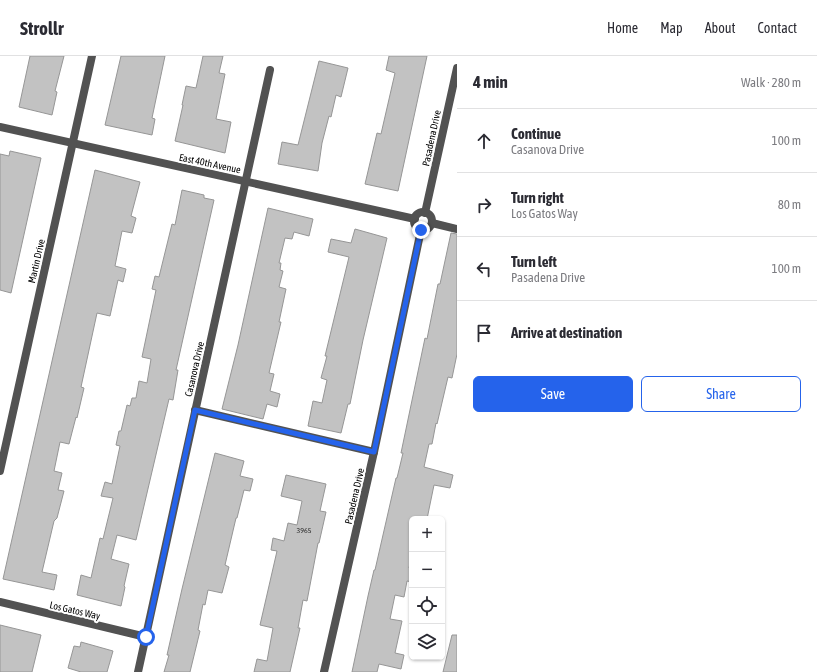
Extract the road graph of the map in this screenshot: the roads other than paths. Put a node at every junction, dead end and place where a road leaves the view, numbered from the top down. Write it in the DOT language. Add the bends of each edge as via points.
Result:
graph roads {
  1 [pos="92,56"];
  2 [pos="457,68"];
  3 [pos="270,70"];
  4 [pos="0,127"];
  5 [pos="73,144"];
  6 [pos="247,181"];
  7 [pos="425,213"];
  8 [pos="415,219"];
  9 [pos="432,223"];
  10 [pos="457,229"];
  11 [pos="421,230"];
  12 [pos="195,410"];
  13 [pos="374,452"];
  14 [pos="0,471"];
  15 [pos="0,602"];
  16 [pos="146,637"];
  17 [pos="138,672"];
  18 [pos="324,672"];
  1 -- 5 [label="street, Martin Drive"];
  2 -- 7 [label="street, Pasadena Drive"];
  3 -- 6 [label="street, Casanova Drive"];
  4 -- 5 [label="street, East 40th Avenue"];
  5 -- 6 [label="street, East 40th Avenue"];
  5 -- 14 [label="street, Martin Drive"];
  6 -- 8 [label="street, East 40th Avenue"];
  6 -- 12 [label="street, Casanova Drive"];
  7 -- 8 [label="street" via="419,214"];
  7 -- 9 [label="street" via="431,217"];
  8 -- 11 [label="street" via="416,226"];
  9 -- 10 [label="street"];
  9 -- 11 [label="street" via="427,229"];
  11 -- 13 [label="street, Pasadena Drive"];
  12 -- 13 [label="street"];
  12 -- 16 [label="street, Casanova Drive"];
  13 -- 18 [label="street, Pasadena Drive"];
  15 -- 16 [label="street, Los Gatos Way"];
  16 -- 17 [label="street, Casanova Drive"];
}
